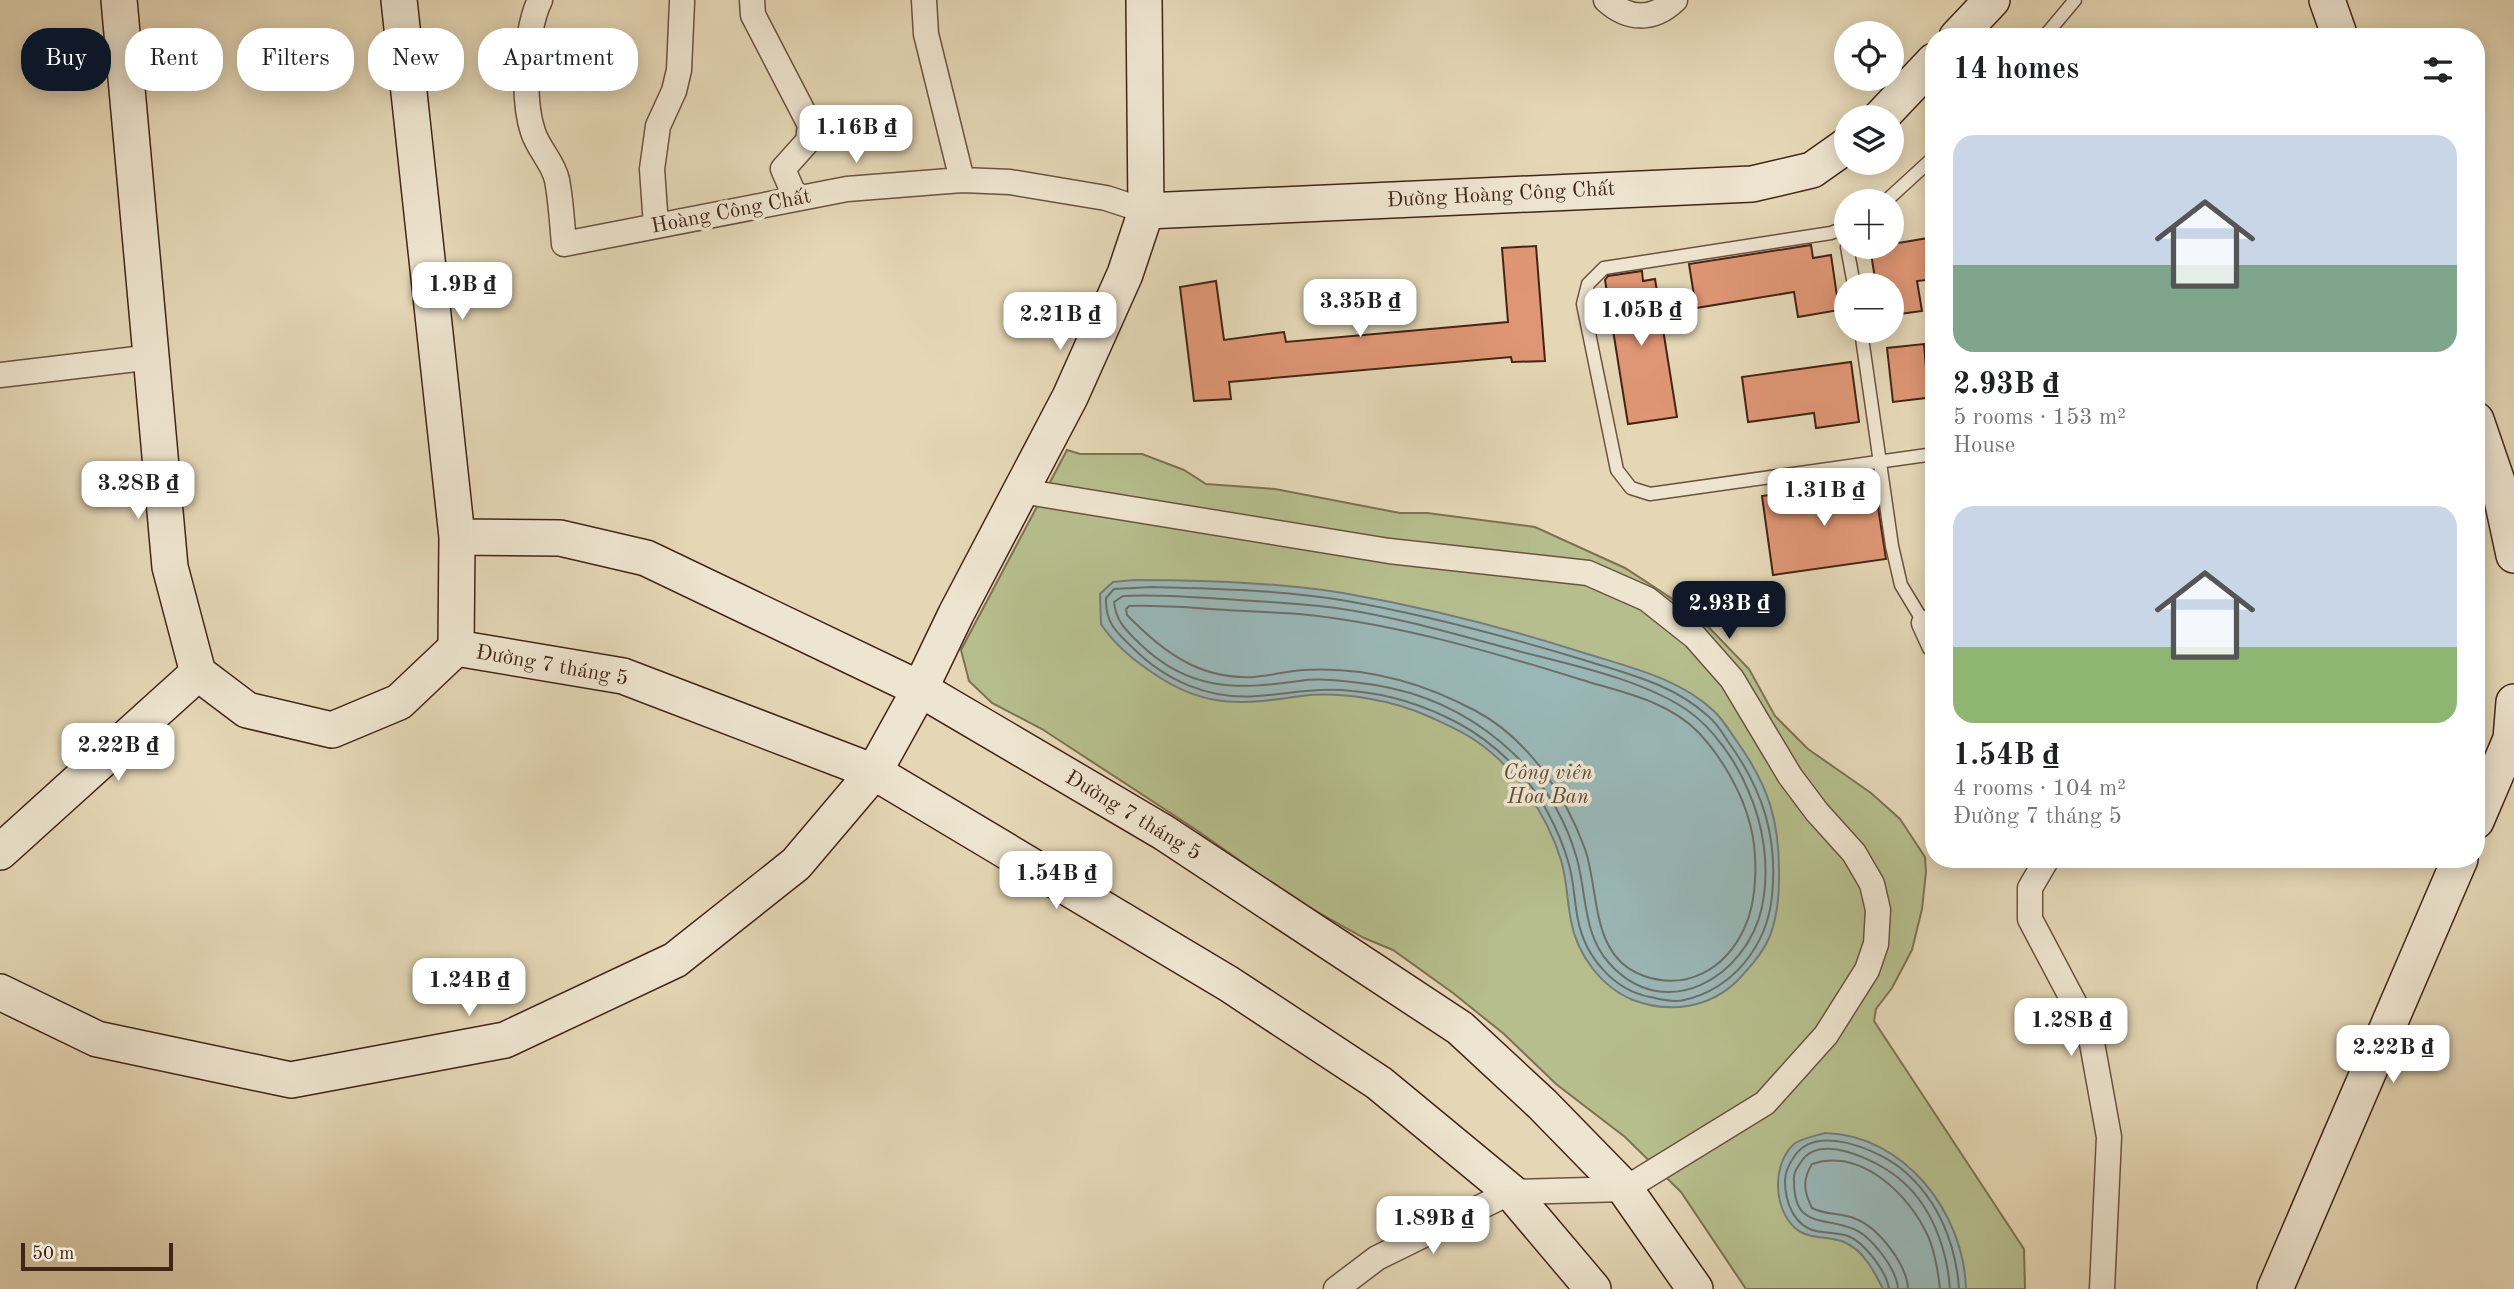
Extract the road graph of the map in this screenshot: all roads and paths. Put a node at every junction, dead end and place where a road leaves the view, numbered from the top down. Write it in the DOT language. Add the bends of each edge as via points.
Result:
graph roads {
  1 [pos="119,0"];
  2 [pos="399,0"];
  3 [pos="540,0"];
  4 [pos="752,0"];
  5 [pos="923,0"];
  6 [pos="1144,0"];
  7 [pos="1606,0"];
  8 [pos="1675,0"];
  9 [pos="1992,0"];
  10 [pos="2075,0"];
  11 [pos="2327,0"];
  12 [pos="682,2"];
  13 [pos="1966,28"];
  14 [pos="2052,28"];
  15 [pos="2337,28"];
  16 [pos="1925,71"];
  17 [pos="1892,105"];
  18 [pos="1834,154"];
  19 [pos="1925,165"];
  20 [pos="962,180"];
  21 [pos="1899,189"];
  22 [pos="796,199"];
  23 [pos="1146,211"];
  24 [pos="656,226"];
  25 [pos="1834,233"];
  26 [pos="1863,343"];
  27 [pos="153,357"];
  28 [pos="0,376"];
  29 [pos="1925,455"];
  30 [pos="1881,461"];
  31 [pos="2485,465"];
  32 [pos="1021,491"];
  33 [pos="457,537"];
  34 [pos="2514,555"];
  35 [pos="1925,627"];
  36 [pos="456,648"];
  37 [pos="198,673"];
  38 [pos="920,689"];
  39 [pos="2514,702"];
  40 [pos="874,772"];
  41 [pos="2485,800"];
  42 [pos="0,852"];
  43 [pos="2036,868"];
  44 [pos="2456,868"];
  45 [pos="0,992"];
  46 [pos="1625,1189"];
  47 [pos="1511,1192"];
  48 [pos="1336,1289"];
  49 [pos="1593,1289"];
  50 [pos="1695,1289"];
  51 [pos="2102,1289"];
  52 [pos="2275,1289"];
  1 -- 27 [label="street"];
  2 -- 33 [label="street"];
  3 -- 24 [label="street, Hoàng Công Chất" via="526,90 533,131 557,182 564,244"];
  4 -- 22 [label="street" via="753,15 810,125 808,141 783,169"];
  5 -- 20 [label="street" via="926,34"];
  6 -- 23 [label="street"];
  7 -- 8 [label="street" via="1635,16 1655,15"];
  9 -- 13 [label="street"];
  10 -- 14 [label="lane"];
  11 -- 15 [label="street"];
  12 -- 24 [label="street" via="679,70 658,126 652,169"];
  16 -- 17 [label="street"];
  18 -- 23 [label="street, Đường Hoàng Công Chất" via="1812,170 1752,184"];
  19 -- 21 [label="lane"];
  20 -- 22 [label="street, Hoàng Công Chất" via="847,189"];
  20 -- 23 [label="street, Hoàng Công Chất" via="1010,182 1106,198"];
  22 -- 24 [label="street, Hoàng Công Chất"];
  23 -- 32 [label="street" via="1125,274 1087,360"];
  25 -- 30 [label="lane" via="1604,268 1588,284 1583,304 1617,470 1631,488 1650,494"];
  26 -- 30 [label="lane"];
  27 -- 28 [label="street"];
  27 -- 37 [label="street" via="170,567"];
  29 -- 30 [label="lane"];
  30 -- 35 [label="lane" via="1900,585"];
  31 -- 34 [label="street" via="2500,490"];
  32 -- 38 [label="street"];
  32 -- 46 [label="street" via="1389,551 1588,573 1647,599 1695,636 1725,670 1790,776 1854,852 1872,884 1878,911 1876,944 1867,970 1826,1035 1765,1103"];
  33 -- 36 [label="street"];
  33 -- 38 [label="street, Đường 7 tháng 5" via="560,538 646,558"];
  36 -- 37 [label="street" via="399,702 332,730 247,710"];
  36 -- 40 [label="street, Đường 7 tháng 5" via="623,676"];
  37 -- 42 [label="street"];
  38 -- 40 [label="street"];
  38 -- 46 [label="street, Đường 7 tháng 5" via="1163,832 1460,1028"];
  39 -- 41 [label="street" via="2511,739"];
  40 -- 45 [label="street" via="796,864 675,960 505,1040 291,1080 97,1039"];
  40 -- 47 [label="street, Đường 7 tháng 5" via="1230,984 1379,1083"];
  43 -- 51 [label="street" via="2030,888 2030,919 2092,1043 2109,1137"];
  44 -- 52 [label="street"];
  46 -- 47 [label="street"];
  46 -- 50 [label="street, Đường 7 tháng 5"];
  47 -- 48 [label="street" via="1377,1258"];
  47 -- 49 [label="street, Đường 7 tháng 5"];
}
